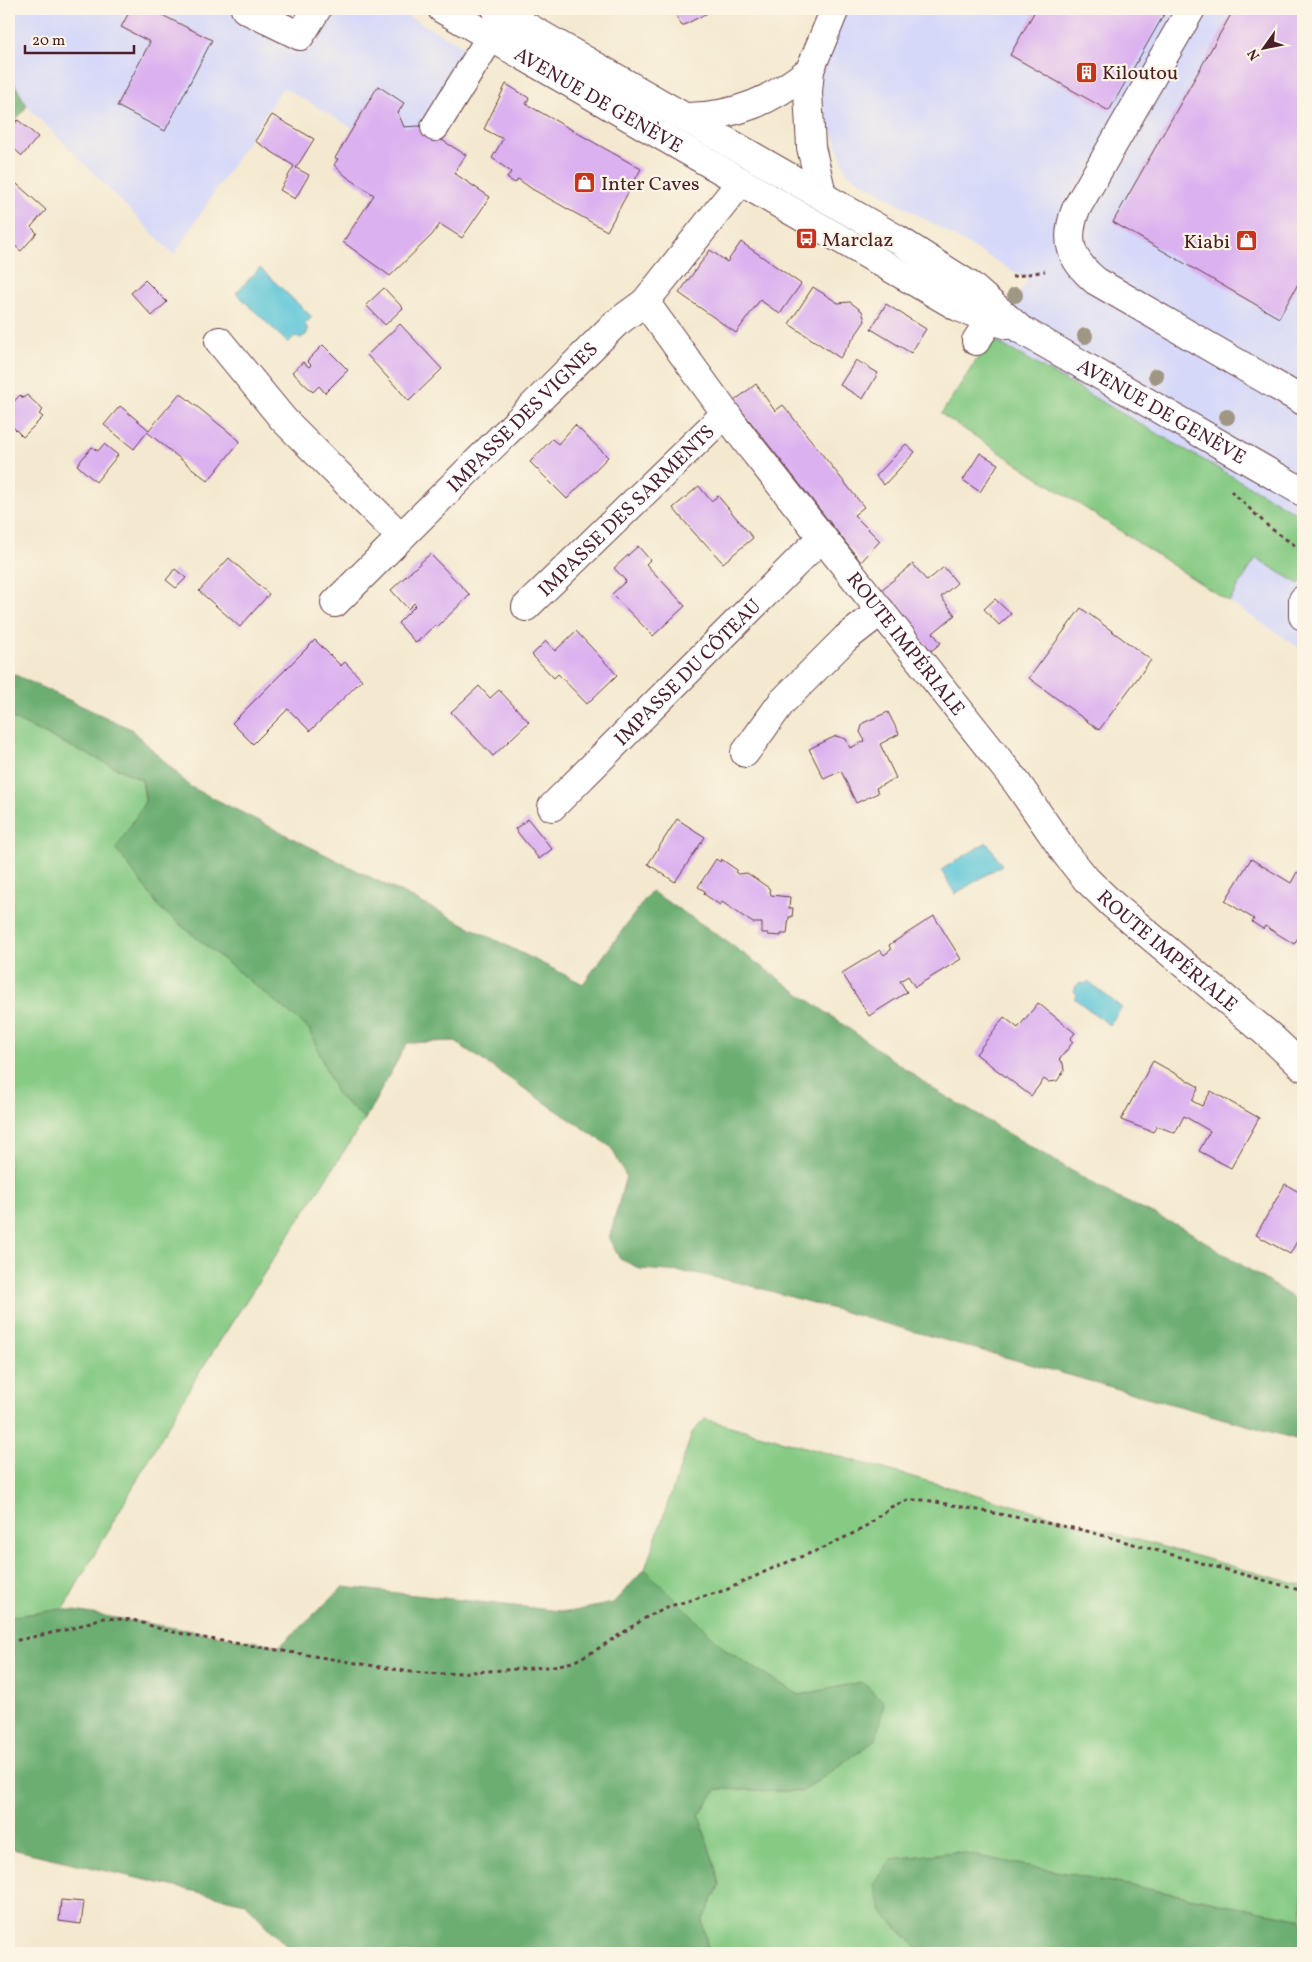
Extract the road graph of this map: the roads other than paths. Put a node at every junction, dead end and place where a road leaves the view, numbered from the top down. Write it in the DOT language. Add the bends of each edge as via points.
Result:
graph roads {
  1 [pos="245,9"];
  2 [pos="317,9"];
  3 [pos="442,9"];
  4 [pos="835,9"];
  5 [pos="1191,9"];
  6 [pos="501,11"];
  7 [pos="491,37"];
  8 [pos="810,70"];
  9 [pos="687,117"];
  10 [pos="435,127"];
  11 [pos="740,183"];
  12 [pos="822,194"];
  13 [pos="645,302"];
  14 [pos="988,323"];
  15 [pos="219,341"];
  16 [pos="1303,401"];
  17 [pos="725,414"];
  18 [pos="1303,492"];
  19 [pos="402,537"];
  20 [pos="822,537"];
  21 [pos="1303,600"];
  22 [pos="336,603"];
  23 [pos="526,607"];
  24 [pos="881,611"];
  25 [pos="1303,616"];
  26 [pos="745,753"];
  27 [pos="552,807"];
  28 [pos="1303,1067"];
  1 -- 2 [label="street" via="300,36"];
  3 -- 7 [label="street, AVENUE DE GENÈVE"];
  4 -- 8 [label="street"];
  5 -- 16 [label="street" via="1076,209 1069,235 1071,249 1085,272 1096,281"];
  6 -- 7 [label="street"];
  6 -- 9 [label="street, AVENUE DE GENÈVE"];
  7 -- 10 [label="street"];
  7 -- 11 [label="street, AVENUE DE GENÈVE"];
  8 -- 9 [label="street" via="774,96 753,106"];
  8 -- 12 [label="street" via="809,134"];
  9 -- 12 [label="street, AVENUE DE GENÈVE"];
  11 -- 13 [label="street"];
  11 -- 14 [label="street, AVENUE DE GENÈVE"];
  12 -- 14 [label="street, AVENUE DE GENÈVE" via="970,286"];
  13 -- 17 [label="street, ROUTE IMPÉRIALE"];
  13 -- 19 [label="street, IMPASSE DES VIGNES" via="614,324"];
  14 -- 18 [label="street, AVENUE DE GENÈVE" via="1020,329"];
  15 -- 19 [label="street" via="283,419"];
  17 -- 20 [label="street, ROUTE IMPÉRIALE"];
  17 -- 23 [label="street, IMPASSE DES SARMENTS"];
  19 -- 22 [label="street, IMPASSE DES VIGNES"];
  20 -- 24 [label="street, ROUTE IMPÉRIALE"];
  20 -- 27 [label="street, IMPASSE DU CÔTEAU"];
  21 -- 25 [label="street"];
  24 -- 26 [label="street" via="846,638 782,702"];
  24 -- 28 [label="street, ROUTE IMPÉRIALE" via="1017,783 1086,879"];
}
